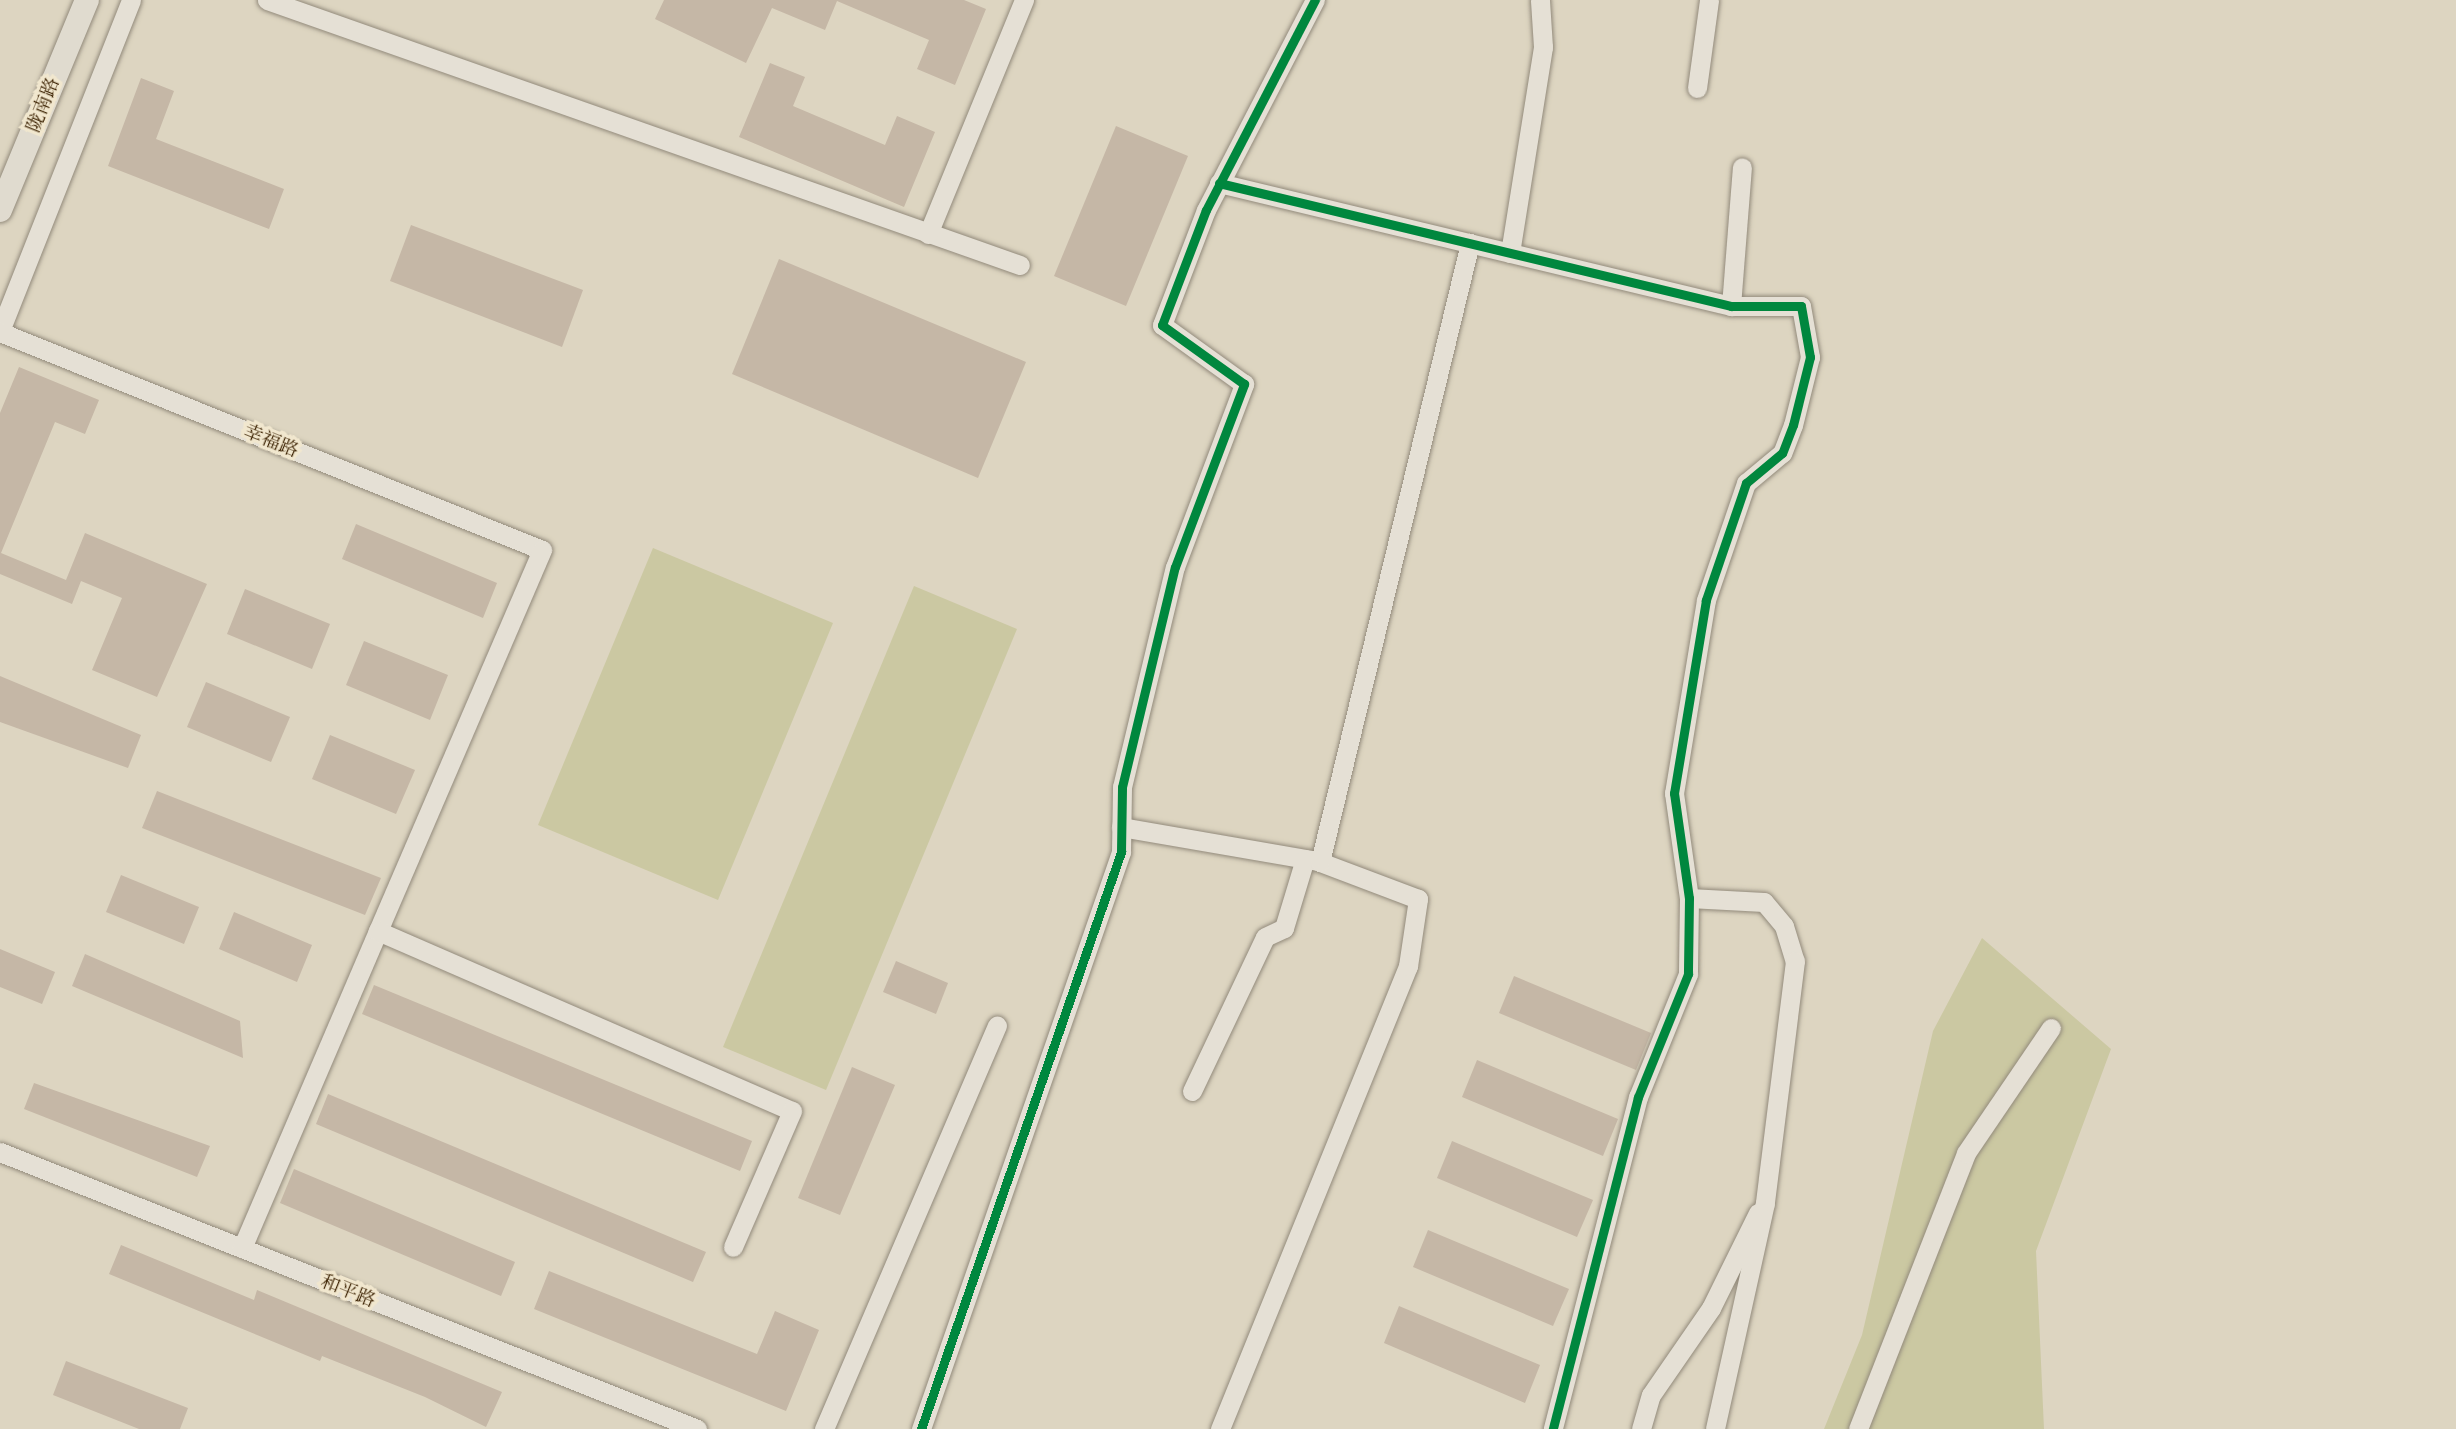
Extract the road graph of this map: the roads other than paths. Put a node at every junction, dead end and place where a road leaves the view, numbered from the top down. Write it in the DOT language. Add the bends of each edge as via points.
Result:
graph roads {
  1 [pos="87,0"];
  2 [pos="131,0"];
  3 [pos="267,0"];
  4 [pos="1024,0"];
  5 [pos="1315,0"];
  6 [pos="1539,0"];
  7 [pos="1709,0"];
  8 [pos="1697,88"];
  9 [pos="1742,167"];
  10 [pos="1219,183"];
  11 [pos="0,210"];
  12 [pos="928,234"];
  13 [pos="1470,243"];
  14 [pos="1510,253"];
  15 [pos="1020,265"];
  16 [pos="1731,306"];
  17 [pos="0,331"];
  18 [pos="1121,827"];
  19 [pos="1312,861"];
  20 [pos="1689,898"];
  21 [pos="378,931"];
  22 [pos="997,1025"];
  23 [pos="2051,1028"];
  24 [pos="1192,1091"];
  25 [pos="0,1152"];
  26 [pos="1765,1203"];
  27 [pos="733,1247"];
  28 [pos="242,1248"];
  29 [pos="696,1429"];
  30 [pos="824,1429"];
  31 [pos="921,1429"];
  32 [pos="1220,1429"];
  33 [pos="1553,1429"];
  34 [pos="1641,1429"];
  35 [pos="1715,1429"];
  36 [pos="1858,1429"];
  1 -- 11 [label="main road, 陇南路"];
  2 -- 17 [label="street"];
  3 -- 12 [label="street"];
  4 -- 12 [label="street"];
  5 -- 10 [label="street"];
  6 -- 14 [label="street" via="1543,47"];
  7 -- 8 [label="street"];
  9 -- 16 [label="street"];
  10 -- 13 [label="street"];
  10 -- 18 [label="street" via="1162,325 1244,384 1175,567 1122,787"];
  12 -- 15 [label="street"];
  13 -- 14 [label="street"];
  13 -- 19 [label="street"];
  14 -- 16 [label="street"];
  16 -- 20 [label="street" via="1801,306 1810,357 1782,453 1746,483 1706,600 1674,793"];
  17 -- 21 [label="street, 幸福路" via="542,550"];
  18 -- 19 [label="street"];
  18 -- 31 [label="street" via="1121,852"];
  19 -- 24 [label="street" via="1284,928 1265,937"];
  19 -- 32 [label="street" via="1418,899 1408,966"];
  20 -- 26 [label="street" via="1764,902 1784,926 1795,961"];
  20 -- 33 [label="street" via="1688,974 1638,1097"];
  21 -- 27 [label="street" via="792,1111"];
  21 -- 28 [label="street"];
  22 -- 30 [label="street"];
  23 -- 36 [label="street" via="1966,1153"];
  25 -- 28 [label="street, 和平路"];
  26 -- 34 [label="street" via="1740,1238 1711,1308 1651,1395"];
  26 -- 35 [label="street"];
  28 -- 29 [label="street, 和平路"];
}
